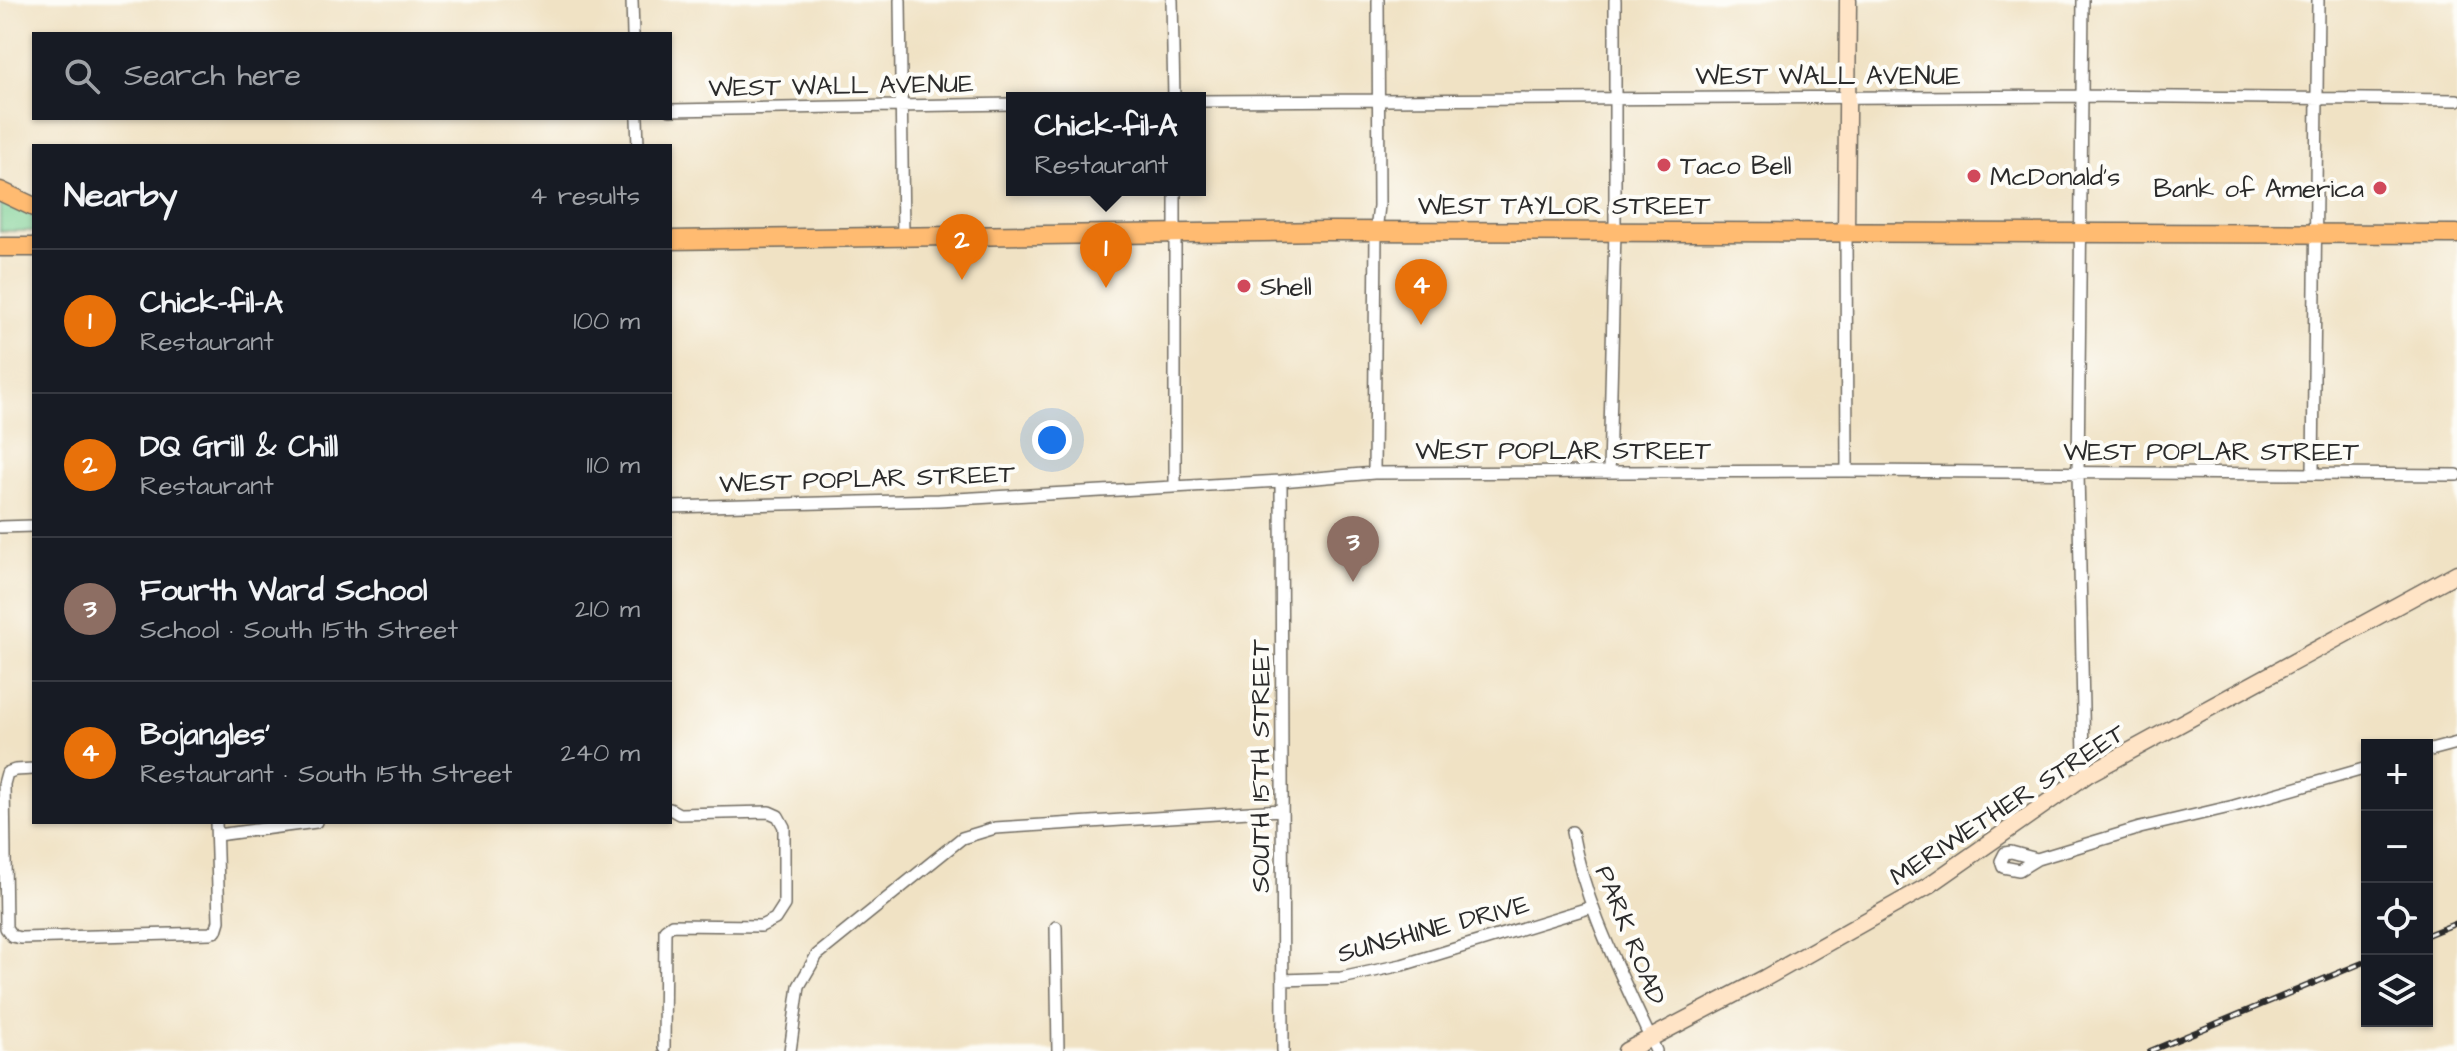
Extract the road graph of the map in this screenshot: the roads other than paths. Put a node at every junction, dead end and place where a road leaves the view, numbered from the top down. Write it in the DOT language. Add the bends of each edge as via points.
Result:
graph roads {
  1 [pos="632,0"];
  2 [pos="900,0"];
  3 [pos="1172,0"];
  4 [pos="1378,0"];
  5 [pos="1615,0"];
  6 [pos="1848,0"];
  7 [pos="2083,0"];
  8 [pos="2318,0"];
  9 [pos="633,32"];
  10 [pos="1174,92"];
  11 [pos="2081,96"];
  12 [pos="1615,97"];
  13 [pos="1848,97"];
  14 [pos="1380,98"];
  15 [pos="2317,99"];
  16 [pos="2457,100"];
  17 [pos="1206,101"];
  18 [pos="1006,104"];
  19 [pos="901,106"];
  20 [pos="672,110"];
  21 [pos="637,120"];
  22 [pos="638,144"];
  23 [pos="0,191"];
  24 [pos="1175,196"];
  25 [pos="32,206"];
  26 [pos="1615,230"];
  27 [pos="1376,231"];
  28 [pos="1176,232"];
  29 [pos="1846,232"];
  30 [pos="2081,233"];
  31 [pos="2316,234"];
  32 [pos="2457,234"];
  33 [pos="903,236"];
  34 [pos="672,240"];
  35 [pos="0,247"];
  36 [pos="32,247"];
  37 [pos="1847,471"];
  38 [pos="1609,472"];
  39 [pos="2078,472"];
  40 [pos="1374,473"];
  41 [pos="2313,473"];
  42 [pos="2457,475"];
  43 [pos="1281,481"];
  44 [pos="1175,487"];
  45 [pos="672,507"];
  46 [pos="32,526"];
  47 [pos="0,527"];
  48 [pos="2457,573"];
  49 [pos="2457,743"];
  50 [pos="2433,749"];
  51 [pos="32,769"];
  52 [pos="2361,770"];
  53 [pos="2088,774"];
  54 [pos="672,810"];
  55 [pos="1281,810"];
  56 [pos="216,824"];
  57 [pos="301,824"];
  58 [pos="1572,832"];
  59 [pos="217,835"];
  60 [pos="2,848"];
  61 [pos="2037,859"];
  62 [pos="1592,907"];
  63 [pos="1056,927"];
  64 [pos="1283,980"];
  65 [pos="1653,1044"];
  66 [pos="664,1048"];
  67 [pos="790,1051"];
  68 [pos="1058,1051"];
  69 [pos="1283,1051"];
  70 [pos="1626,1051"];
  1 -- 9 [label="street"];
  2 -- 19 [label="street"];
  3 -- 10 [label="street"];
  4 -- 14 [label="street"];
  5 -- 12 [label="street"];
  6 -- 13 [label="street"];
  7 -- 11 [label="street"];
  8 -- 15 [label="street"];
  11 -- 13 [label="street, WEST WALL AVENUE"];
  11 -- 15 [label="street, WEST WALL AVENUE"];
  11 -- 30 [label="street"];
  12 -- 13 [label="street, WEST WALL AVENUE"];
  12 -- 14 [label="street, WEST WALL AVENUE"];
  12 -- 26 [label="street"];
  13 -- 29 [label="street"];
  14 -- 17 [label="street, WEST WALL AVENUE"];
  14 -- 27 [label="street"];
  15 -- 16 [label="street, WEST WALL AVENUE"];
  15 -- 31 [label="street"];
  18 -- 19 [label="street, WEST WALL AVENUE"];
  19 -- 20 [label="street, WEST WALL AVENUE"];
  19 -- 33 [label="street"];
  21 -- 22 [label="street"];
  23 -- 25 [label="main road"];
  24 -- 28 [label="street"];
  26 -- 27 [label="main road, WEST TAYLOR STREET"];
  26 -- 29 [label="main road, WEST TAYLOR STREET"];
  26 -- 38 [label="street"];
  27 -- 28 [label="main road, WEST TAYLOR STREET"];
  27 -- 40 [label="street"];
  28 -- 33 [label="main road, WEST TAYLOR STREET"];
  28 -- 44 [label="street"];
  29 -- 30 [label="main road, WEST TAYLOR STREET"];
  29 -- 37 [label="street"];
  30 -- 31 [label="main road, WEST TAYLOR STREET"];
  30 -- 39 [label="street"];
  31 -- 32 [label="main road, WEST TAYLOR STREET"];
  31 -- 41 [label="street"];
  33 -- 34 [label="main road, WEST TAYLOR STREET"];
  35 -- 36 [label="main road"];
  37 -- 38 [label="street, WEST POPLAR STREET"];
  37 -- 39 [label="street, WEST POPLAR STREET"];
  38 -- 40 [label="street, WEST POPLAR STREET"];
  39 -- 41 [label="street, WEST POPLAR STREET"];
  39 -- 53 [label="street"];
  40 -- 43 [label="street, WEST POPLAR STREET"];
  41 -- 42 [label="street, WEST POPLAR STREET"];
  43 -- 44 [label="street, WEST POPLAR STREET"];
  43 -- 55 [label="street, SOUTH 15TH STREET"];
  44 -- 45 [label="street, WEST POPLAR STREET"];
  46 -- 47 [label="street"];
  48 -- 53 [label="street, MERIWETHER STREET"];
  49 -- 50 [label="street"];
  51 -- 60 [label="street" via="7,773"];
  52 -- 61 [label="street"];
  53 -- 65 [label="street, MERIWETHER STREET" via="1928,886"];
  54 -- 66 [label="street" via="778,816 784,827 784,905 775,919 761,926 672,925 665,930"];
  55 -- 64 [label="street, SOUTH 15TH STREET"];
  55 -- 67 [label="street" via="995,828 962,838 817,955 799,986"];
  56 -- 59 [label="street"];
  57 -- 59 [label="street"];
  58 -- 62 [label="street, PARK ROAD"];
  59 -- 60 [label="street" via="219,921 210,933 12,936 6,928"];
  62 -- 64 [label="street, SUNSHINE DRIVE" via="1402,965 1341,978"];
  62 -- 65 [label="street, PARK ROAD"];
  63 -- 68 [label="street"];
  64 -- 69 [label="street, SOUTH 15TH STREET"];
  65 -- 70 [label="street, MERIWETHER STREET"];
}
